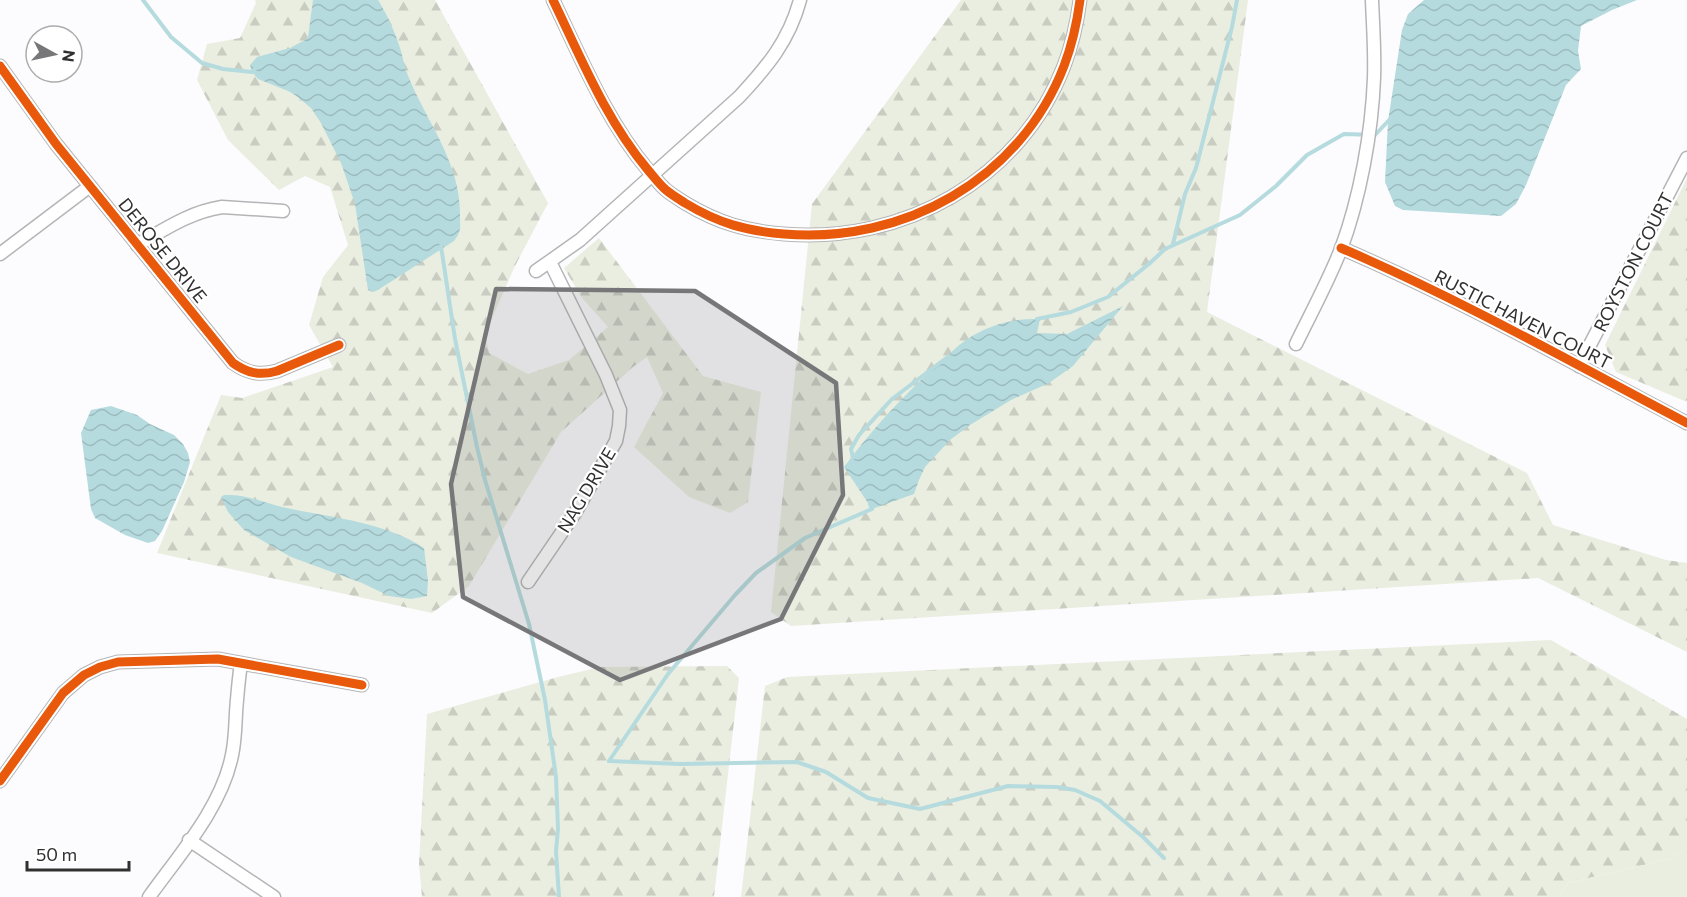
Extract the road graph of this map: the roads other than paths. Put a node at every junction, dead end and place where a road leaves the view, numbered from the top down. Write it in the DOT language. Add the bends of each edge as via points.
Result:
graph roads {
  1 [pos="553,0"];
  2 [pos="800,0"];
  3 [pos="1080,0"];
  4 [pos="1372,0"];
  5 [pos="0,66"];
  6 [pos="1687,158"];
  7 [pos="652,175"];
  8 [pos="90,186"];
  9 [pos="284,211"];
  10 [pos="137,245"];
  11 [pos="1341,248"];
  12 [pos="0,255"];
  13 [pos="550,262"];
  14 [pos="536,271"];
  15 [pos="1296,344"];
  16 [pos="339,345"];
  17 [pos="1579,366"];
  18 [pos="1687,423"];
  19 [pos="528,582"];
  20 [pos="241,663"];
  21 [pos="362,686"];
  22 [pos="0,781"];
  23 [pos="189,840"];
  24 [pos="149,897"];
  25 [pos="274,897"];
  1 -- 7 [label="street" via="617,128"];
  2 -- 7 [label="street" via="781,48 758,76 739,98"];
  3 -- 7 [label="street" via="1063,68 1032,125 992,167 923,212 897,222 833,235 765,232 703,214 667,191"];
  4 -- 11 [label="street" via="1371,113 1350,223"];
  5 -- 8 [label="street, DEROSE DRIVE"];
  6 -- 17 [label="street, ROYSTON COURT"];
  7 -- 13 [label="street"];
  8 -- 10 [label="street, DEROSE DRIVE"];
  8 -- 12 [label="street"];
  9 -- 10 [label="street" via="222,207 195,213"];
  10 -- 16 [label="street, DEROSE DRIVE" via="240,369 268,374"];
  11 -- 15 [label="street"];
  11 -- 17 [label="street, RUSTIC HAVEN COURT"];
  13 -- 14 [label="street"];
  13 -- 19 [label="street, NAG DRIVE" via="606,375 620,410 619,426 615,441 574,513"];
  17 -- 18 [label="street, RUSTIC HAVEN COURT"];
  20 -- 21 [label="street"];
  20 -- 22 [label="street" via="218,659 128,661 100,666 63,693"];
  20 -- 23 [label="street" via="232,758 216,800"];
  23 -- 24 [label="street"];
  23 -- 25 [label="street"];
}
